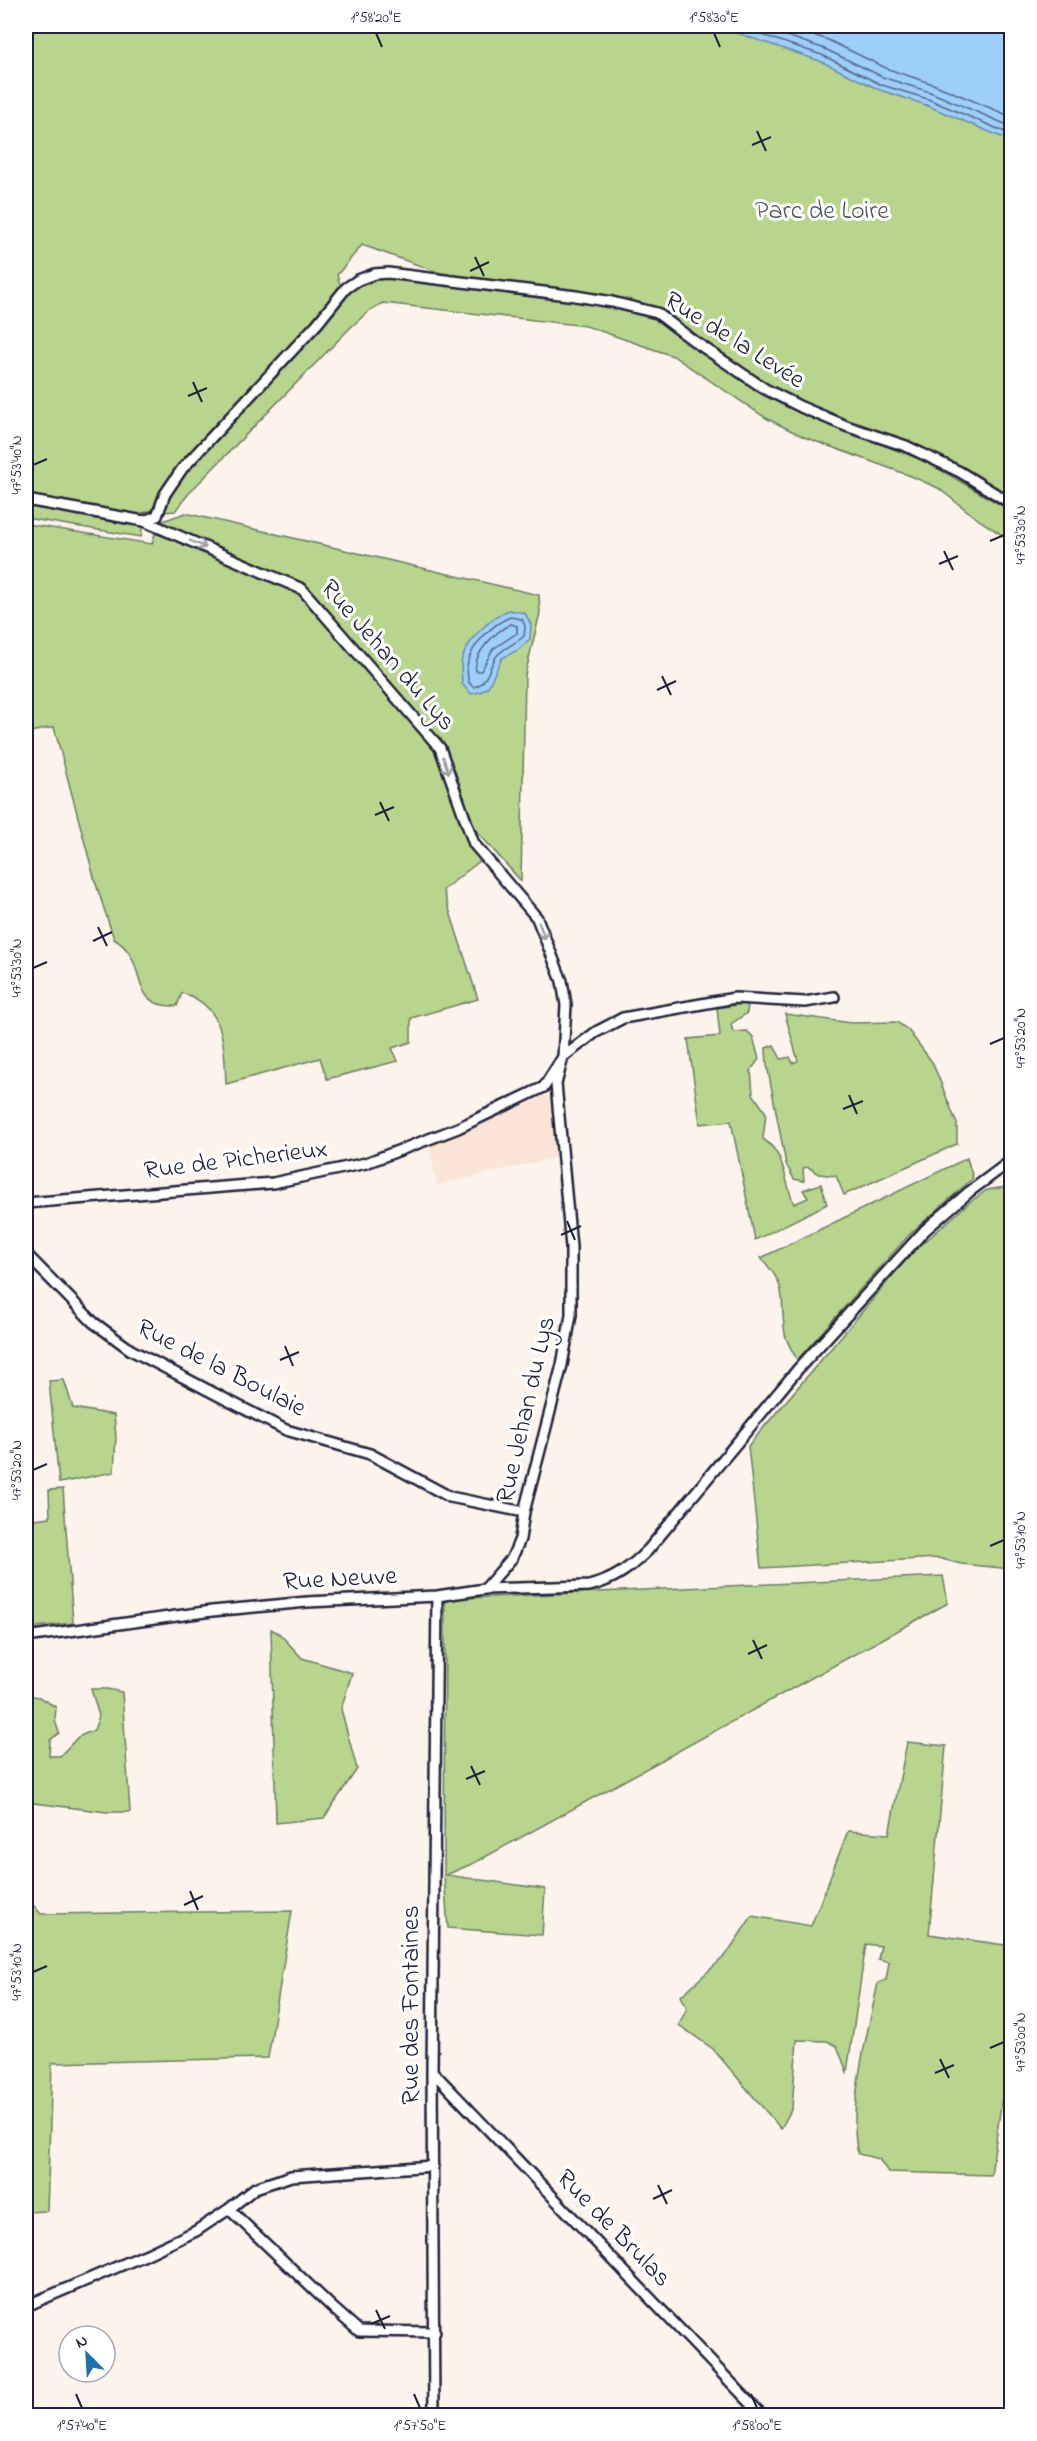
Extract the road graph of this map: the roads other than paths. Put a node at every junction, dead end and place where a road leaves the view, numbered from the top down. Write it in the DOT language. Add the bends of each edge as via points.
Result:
graph roads {
  1 [pos="26,500"];
  2 [pos="1011,504"];
  3 [pos="144,520"];
  4 [pos="834,997"];
  5 [pos="563,1057"];
  6 [pos="1011,1160"];
  7 [pos="26,1203"];
  8 [pos="26,1254"];
  9 [pos="524,1512"];
  10 [pos="485,1589"];
  11 [pos="437,1596"];
  12 [pos="26,1637"];
  13 [pos="432,2071"];
  14 [pos="433,2166"];
  15 [pos="229,2209"];
  16 [pos="26,2306"];
  17 [pos="435,2332"];
  18 [pos="434,2415"];
  19 [pos="763,2415"];
  1 -- 3 [label="street, Rue Jehan du Lys"];
  2 -- 3 [label="street, Rue de la Levée" via="960,472 906,446 846,426 765,389 657,313 612,302 404,274 374,274 346,288 182,469 165,494 157,516"];
  3 -- 5 [label="street, Rue Jehan du Lys, one-way" via="302,588 440,748 474,844 537,918 562,981 566,1005"];
  4 -- 5 [label="street" via="805,1002 735,998 623,1018"];
  5 -- 7 [label="street, Rue de Picherieux" via="544,1086 458,1128 366,1163 273,1183"];
  5 -- 9 [label="street, Rue Jehan du Lys" via="556,1084 571,1247 572,1315"];
  6 -- 10 [label="street, Rue Neuve" via="925,1230 806,1360 631,1567 604,1582 574,1587"];
  8 -- 9 [label="street, Rue de la Boulaie" via="93,1322 132,1350 225,1399 286,1430 370,1454 450,1497"];
  9 -- 10 [label="street, Rue Jehan du Lys" via="512,1558"];
  10 -- 11 [label="street, Rue Neuve"];
  11 -- 12 [label="street, Rue Neuve" via="212,1611"];
  11 -- 13 [label="street, Rue des Fontaines"];
  13 -- 14 [label="street, Rue des Fontaines"];
  13 -- 19 [label="street, Rue de Brulas"];
  14 -- 15 [label="street" via="291,2176 255,2188"];
  14 -- 17 [label="street, Rue des Fontaines"];
  15 -- 16 [label="street" via="196,2231"];
  15 -- 17 [label="street" via="359,2331"];
  17 -- 18 [label="street, Rue des Fontaines"];
}
